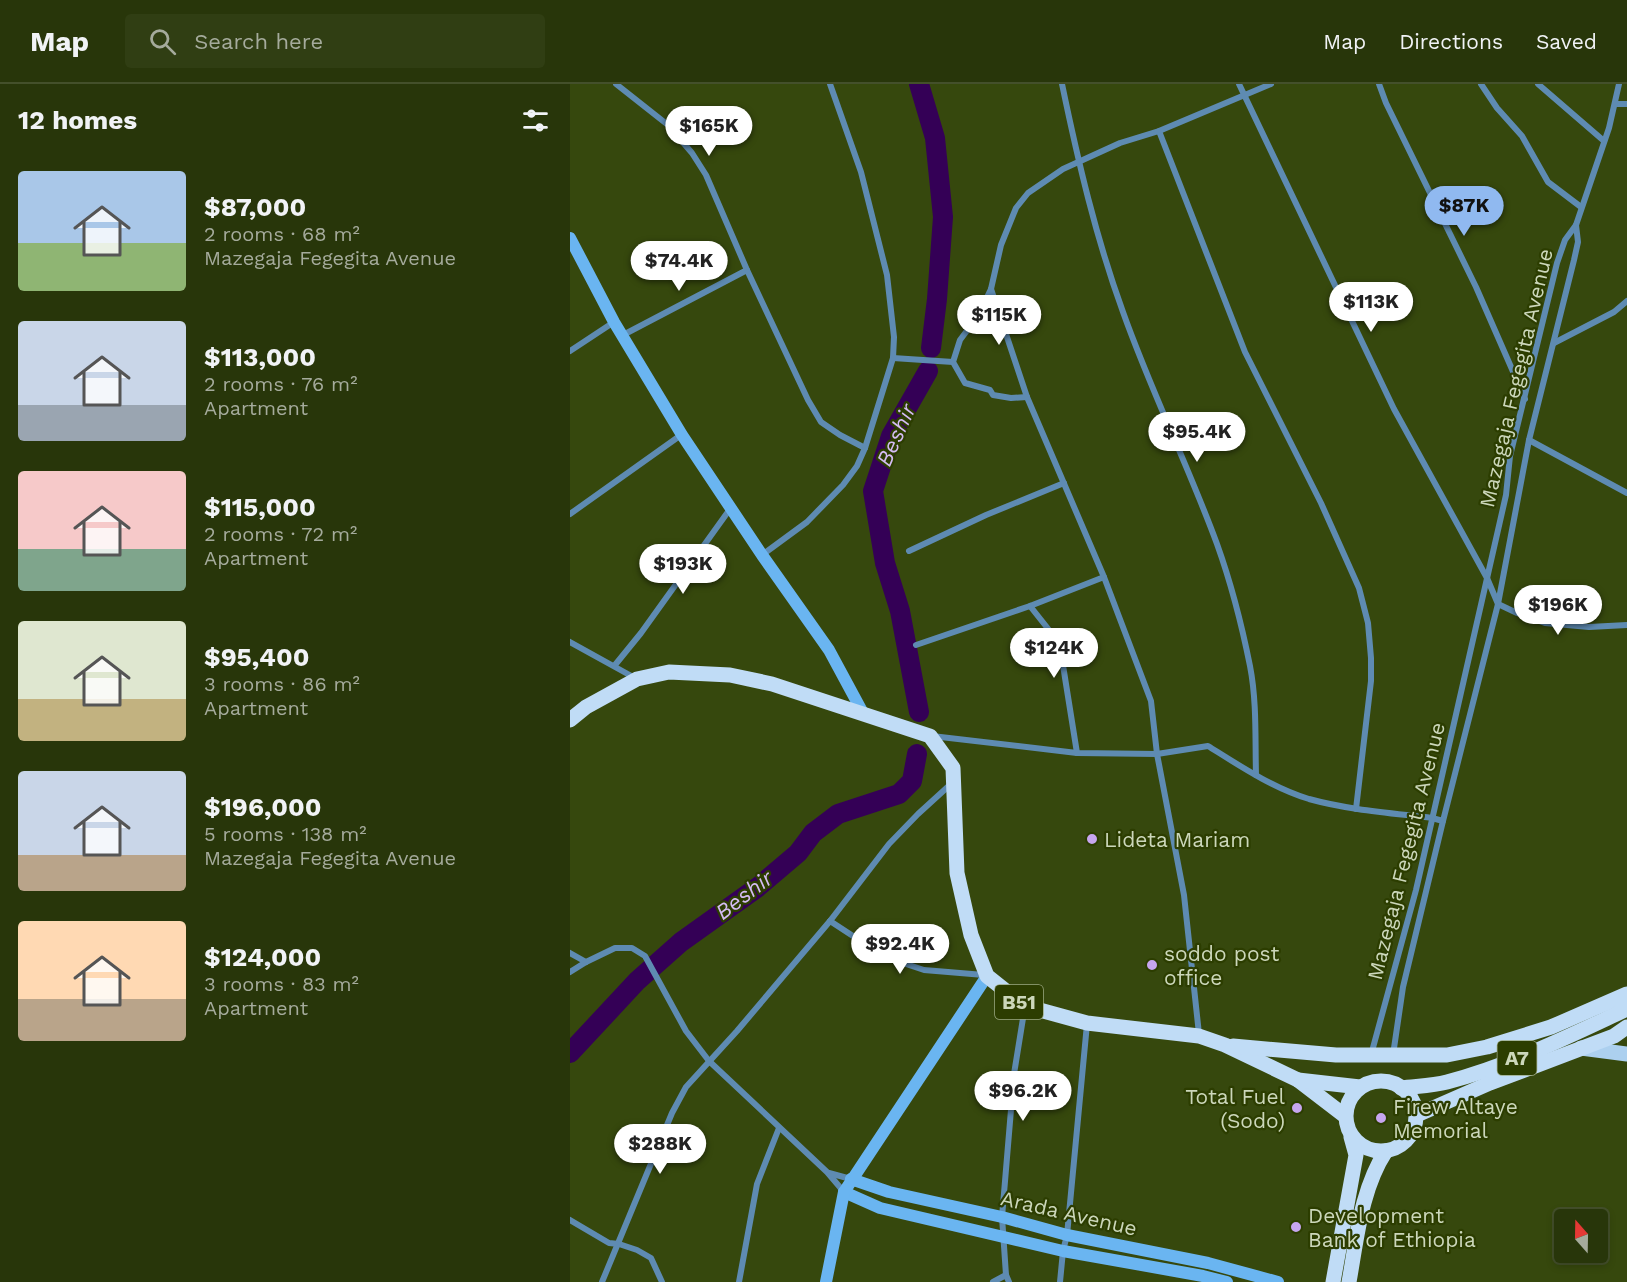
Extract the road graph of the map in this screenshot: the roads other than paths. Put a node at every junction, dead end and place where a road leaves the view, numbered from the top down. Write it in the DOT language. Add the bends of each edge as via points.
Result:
graph roads {
  1 [pos="616,84"];
  2 [pos="830,84"];
  3 [pos="1062,84"];
  4 [pos="1239,84"];
  5 [pos="1271,84"];
  6 [pos="1379,84"];
  7 [pos="1481,84"];
  8 [pos="1538,84"];
  9 [pos="1619,84"];
  10 [pos="1244,94"];
  11 [pos="1615,104"];
  12 [pos="1627,104"];
  13 [pos="1159,130"];
  14 [pos="1604,141"];
  15 [pos="1079,162"];
  16 [pos="1581,207"];
  17 [pos="1576,225"];
  18 [pos="570,238"];
  19 [pos="747,270"];
  20 [pos="991,289"];
  21 [pos="1627,301"];
  22 [pos="614,322"];
  23 [pos="623,335"];
  24 [pos="1554,344"];
  25 [pos="570,351"];
  26 [pos="893,358"];
  27 [pos="953,362"];
  28 [pos="1027,397"];
  29 [pos="1525,399"];
  30 [pos="682,435"];
  31 [pos="1529,440"];
  32 [pos="865,448"];
  33 [pos="1064,483"];
  34 [pos="1627,493"];
  35 [pos="731,508"];
  36 [pos="570,514"];
  37 [pos="909,551"];
  38 [pos="762,555"];
  39 [pos="1104,577"];
  40 [pos="1487,578"];
  41 [pos="1498,604"];
  42 [pos="1030,606"];
  43 [pos="1627,625"];
  44 [pos="571,644"];
  45 [pos="916,645"];
  46 [pos="615,665"];
  47 [pos="638,679"];
  48 [pos="863,712"];
  49 [pos="570,720"];
  50 [pos="930,736"];
  51 [pos="1077,753"];
  52 [pos="1157,754"];
  53 [pos="1256,775"];
  54 [pos="954,781"];
  55 [pos="1356,809"];
  56 [pos="1432,818"];
  57 [pos="1443,821"];
  58 [pos="830,921"];
  59 [pos="570,953"];
  60 [pos="586,962"];
  61 [pos="570,972"];
  62 [pos="987,976"];
  63 [pos="1627,994"];
  64 [pos="1024,1006"];
  65 [pos="1627,1010"];
  66 [pos="1087,1023"];
  67 [pos="1627,1028"];
  68 [pos="1199,1036"];
  69 [pos="1225,1045"];
  70 [pos="1581,1048"];
  71 [pos="1627,1054"];
  72 [pos="1370,1055"];
  73 [pos="1393,1056"];
  74 [pos="709,1061"];
  75 [pos="1298,1080"];
  76 [pos="1360,1087"];
  77 [pos="1401,1088"];
  78 [pos="1417,1115"];
  79 [pos="1345,1116"];
  80 [pos="779,1128"];
  81 [pos="1351,1137"];
  82 [pos="1386,1151"];
  83 [pos="827,1172"];
  84 [pos="851,1179"];
  85 [pos="844,1192"];
  86 [pos="1002,1217"];
  87 [pos="570,1220"];
  88 [pos="1067,1235"];
  89 [pos="1002,1236"];
  90 [pos="619,1244"];
  91 [pos="1063,1251"];
  92 [pos="1208,1263"];
  93 [pos="1006,1275"];
  94 [pos="1203,1279"];
  95 [pos="602,1282"];
  96 [pos="662,1282"];
  97 [pos="739,1282"];
  98 [pos="826,1282"];
  99 [pos="993,1282"];
  100 [pos="1009,1282"];
  101 [pos="1060,1282"];
  102 [pos="1227,1282"];
  103 [pos="1278,1282"];
  104 [pos="1333,1282"];
  105 [pos="1349,1282"];
  1 -- 19 [label="street" via="668,125 692,153 706,175"];
  2 -- 26 [label="street" via="861,172 887,275"];
  3 -- 15 [label="street"];
  4 -- 10 [label="street"];
  5 -- 10 [label="street"];
  6 -- 29 [label="street"];
  7 -- 16 [label="street" via="1522,136 1548,182"];
  8 -- 14 [label="street"];
  9 -- 11 [label="street"];
  10 -- 13 [label="street"];
  10 -- 40 [label="street" via="1394,409"];
  11 -- 12 [label="street"];
  11 -- 14 [label="street"];
  13 -- 15 [label="street"];
  13 -- 55 [label="street" via="1245,352 1359,588 1368,623 1371,681"];
  14 -- 16 [label="street"];
  15 -- 20 [label="street" via="1042,182 1016,208 1001,245"];
  15 -- 53 [label="street" via="1123,312 1217,545 1239,620 1250,669"];
  16 -- 17 [label="street"];
  17 -- 24 [label="street, Mazegaja Fegegita Avenue" via="1578,242"];
  17 -- 29 [label="street, Mazegaja Fegegita Avenue" via="1557,262"];
  18 -- 22 [label="main road"];
  19 -- 23 [label="street"];
  19 -- 32 [label="street" via="821,422"];
  20 -- 27 [label="street" via="960,340"];
  20 -- 28 [label="street"];
  21 -- 24 [label="street"];
  22 -- 23 [label="main road"];
  22 -- 25 [label="street"];
  23 -- 30 [label="main road"];
  24 -- 31 [label="street, Mazegaja Fegegita Avenue"];
  26 -- 27 [label="street"];
  26 -- 32 [label="street"];
  27 -- 28 [label="street" via="965,383 990,390 993,395"];
  28 -- 33 [label="street"];
  29 -- 40 [label="street, Mazegaja Fegegita Avenue"];
  30 -- 35 [label="main road"];
  30 -- 36 [label="street"];
  31 -- 34 [label="street"];
  31 -- 41 [label="street, Mazegaja Fegegita Avenue"];
  32 -- 38 [label="street" via="857,466 807,522"];
  33 -- 37 [label="street"];
  33 -- 39 [label="street"];
  35 -- 38 [label="main road"];
  35 -- 46 [label="street"];
  38 -- 48 [label="main road" via="829,650"];
  39 -- 42 [label="street"];
  39 -- 52 [label="street" via="1151,701"];
  40 -- 41 [label="street"];
  40 -- 56 [label="street, Mazegaja Fegegita Avenue"];
  41 -- 43 [label="street" via="1545,622 1588,627"];
  41 -- 57 [label="street, Mazegaja Fegegita Avenue"];
  42 -- 45 [label="street"];
  42 -- 51 [label="street" via="1053,635 1062,659"];
  44 -- 46 [label="street"];
  46 -- 47 [label="street"];
  47 -- 48 [label="highway" via="669,672 730,675"];
  47 -- 49 [label="highway"];
  48 -- 50 [label="highway"];
  50 -- 51 [label="street"];
  50 -- 54 [label="highway, B51" via="953,768"];
  51 -- 52 [label="street"];
  52 -- 53 [label="street" via="1208,746"];
  52 -- 68 [label="street" via="1184,895"];
  53 -- 55 [label="street" via="1308,798"];
  54 -- 58 [label="street" via="889,844"];
  54 -- 62 [label="highway, B51" via="957,873 971,935"];
  55 -- 56 [label="street"];
  56 -- 57 [label="street"];
  56 -- 72 [label="street, Mazegaja Fegegita Avenue"];
  57 -- 73 [label="street, Mazegaja Fegegita Avenue" via="1403,987"];
  58 -- 62 [label="street" via="885,957 924,970"];
  58 -- 74 [label="street"];
  59 -- 60 [label="street"];
  60 -- 61 [label="street"];
  60 -- 74 [label="street" via="622,947 645,956 686,1031"];
  62 -- 64 [label="highway, B51"];
  62 -- 84 [label="main road"];
  63 -- 73 [label="highway" via="1575,1018 1486,1047 1447,1055"];
  64 -- 66 [label="highway, B51"];
  64 -- 86 [label="street"];
  65 -- 77 [label="highway, A7" via="1481,1071 1446,1082"];
  66 -- 68 [label="highway, B51"];
  66 -- 88 [label="street"];
  67 -- 70 [label="highway, A7"];
  68 -- 69 [label="highway, B51"];
  69 -- 72 [label="highway"];
  69 -- 75 [label="highway, B51"];
  70 -- 71 [label="main road, A7"];
  70 -- 78 [label="highway, A7"];
  72 -- 73 [label="highway"];
  74 -- 80 [label="street"];
  74 -- 90 [label="street" via="686,1087 672,1113"];
  75 -- 76 [label="highway, B51"];
  75 -- 79 [label="highway, B51"];
  76 -- 77 [label="highway, A7" via="1387,1082"];
  76 -- 79 [label="highway" via="1348,1101"];
  77 -- 78 [label="highway" via="1411,1098"];
  78 -- 82 [label="highway" via="1411,1136 1402,1146"];
  79 -- 81 [label="highway"];
  80 -- 83 [label="street"];
  80 -- 97 [label="street" via="757,1184"];
  81 -- 82 [label="highway" via="1362,1146"];
  81 -- 104 [label="highway" via="1356,1155 1354,1174"];
  82 -- 105 [label="highway" via="1368,1187"];
  83 -- 84 [label="street"];
  83 -- 85 [label="street"];
  84 -- 85 [label="main road"];
  84 -- 86 [label="main road, Arada Avenue" via="889,1192"];
  85 -- 89 [label="main road, Arada Avenue" via="880,1208"];
  85 -- 98 [label="main road"];
  86 -- 88 [label="main road, Arada Avenue"];
  86 -- 89 [label="street"];
  87 -- 90 [label="street" via="609,1243"];
  88 -- 91 [label="street"];
  88 -- 92 [label="main road, Arada Avenue"];
  89 -- 91 [label="main road, Arada Avenue"];
  89 -- 93 [label="street"];
  90 -- 95 [label="street"];
  90 -- 96 [label="street" via="651,1258"];
  91 -- 94 [label="main road, Arada Avenue"];
  91 -- 101 [label="street"];
  92 -- 94 [label="street"];
  92 -- 103 [label="main road, Arada Avenue"];
  93 -- 99 [label="street"];
  93 -- 100 [label="street"];
  94 -- 102 [label="main road, Arada Avenue"];
}
